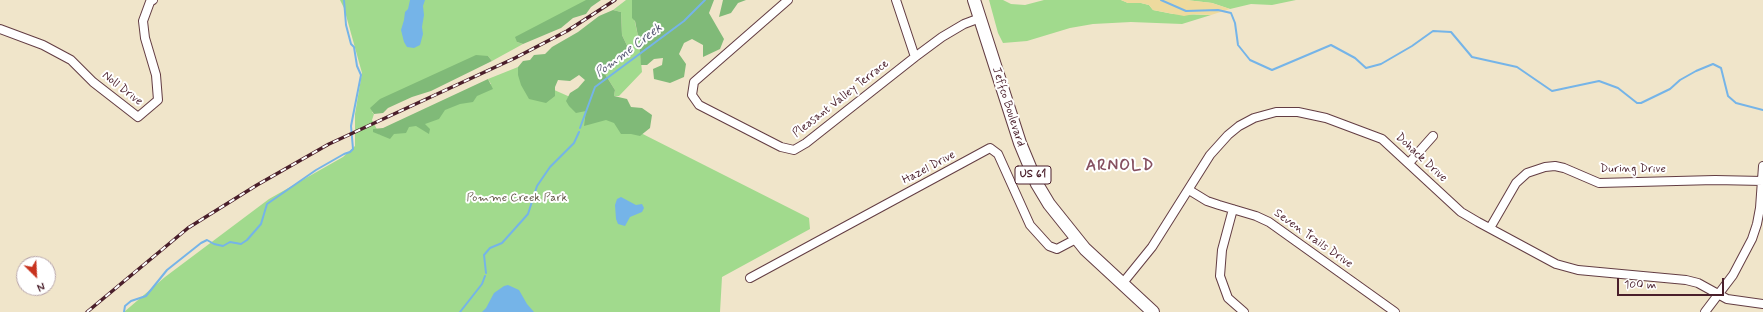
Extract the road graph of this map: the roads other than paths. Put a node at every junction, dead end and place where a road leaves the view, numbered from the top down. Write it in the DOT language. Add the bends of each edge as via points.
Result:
graph roads {
  1 [pos="153,0"];
  2 [pos="788,0"];
  3 [pos="896,0"];
  4 [pos="974,0"];
  5 [pos="980,18"];
  6 [pos="0,29"];
  7 [pos="915,56"];
  8 [pos="1433,136"];
  9 [pos="1409,163"];
  10 [pos="1763,166"];
  11 [pos="1763,181"];
  12 [pos="1189,190"];
  13 [pos="1233,210"];
  14 [pos="1490,228"];
  15 [pos="1076,239"];
  16 [pos="750,278"];
  17 [pos="1122,284"];
  18 [pos="1719,295"];
  19 [pos="1763,304"];
  20 [pos="1153,312"];
  21 [pos="1244,312"];
  22 [pos="1395,312"];
  23 [pos="1705,312"];
  1 -- 6 [label="street, Noll Drive" via="143,21 156,76 158,100 138,117 93,82 71,60 43,45"];
  2 -- 7 [label="street, Pleasant Valley Terrace" via="694,82 692,95 699,105 781,147 794,150"];
  3 -- 7 [label="street"];
  4 -- 5 [label="main road, Jeffco Boulevard / US 61"];
  5 -- 7 [label="street, Pleasant Valley Terrace" via="964,24"];
  5 -- 15 [label="main road, Jeffco Boulevard / US 61" via="1027,162 1049,204"];
  8 -- 9 [label="street"];
  9 -- 12 [label="street, Dohack Drive" via="1385,141 1370,133 1307,113 1276,112 1247,121 1234,130 1214,150"];
  9 -- 14 [label="street, Dohack Drive" via="1461,212"];
  10 -- 11 [label="street"];
  11 -- 14 [label="street, During Drive" via="1599,183 1564,168 1547,167 1527,173 1516,183"];
  11 -- 18 [label="street" via="1757,224 1752,239 1734,275"];
  12 -- 13 [label="street, Seven Trails Drive" via="1207,201"];
  12 -- 17 [label="street, Dohack Drive" via="1152,247"];
  13 -- 21 [label="street" via="1222,250 1220,276 1228,298"];
  13 -- 22 [label="street, Seven Trails Drive" via="1269,222"];
  14 -- 18 [label="street, Dohack Drive" via="1567,268 1686,280 1698,283"];
  15 -- 16 [label="street, Hazel Drive" via="1057,249 1049,246 1030,225 998,154 990,148"];
  15 -- 17 [label="main road, Jeffco Boulevard / US 61"];
  17 -- 20 [label="main road, Jeffco Boulevard / US 61"];
  18 -- 19 [label="street, Dohack Drive" via="1731,300"];
  18 -- 23 [label="street"];
}
